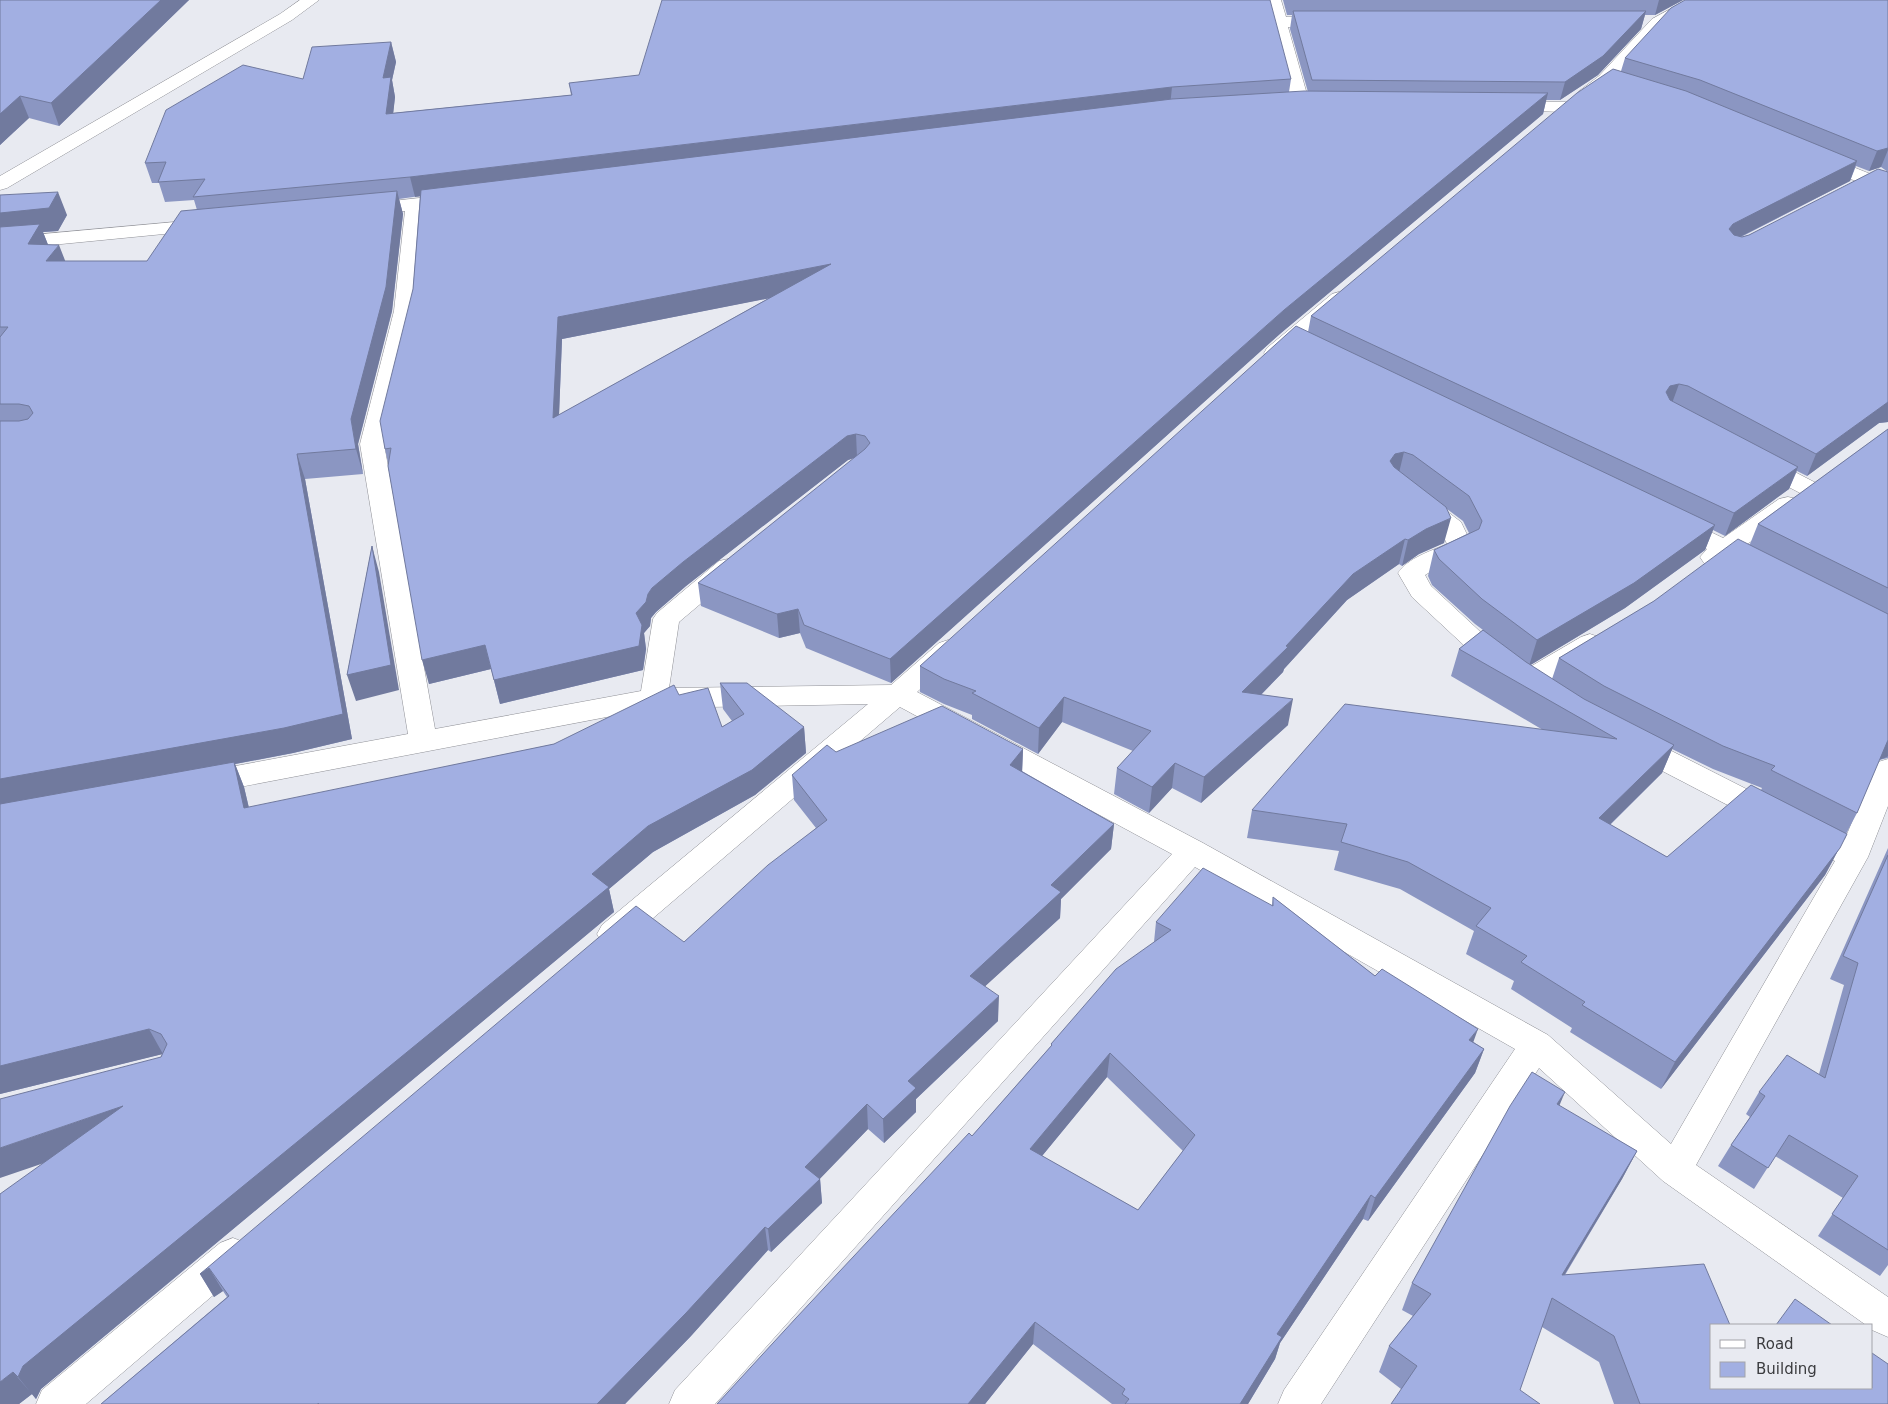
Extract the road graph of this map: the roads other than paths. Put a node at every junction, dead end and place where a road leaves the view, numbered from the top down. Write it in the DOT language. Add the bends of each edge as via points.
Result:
graph roads {
  1 [pos="311,0"];
  2 [pos="1273,0"];
  3 [pos="1699,0"];
  4 [pos="1278,22"];
  5 [pos="1346,22"];
  6 [pos="1300,105"];
  7 [pos="1320,105"];
  8 [pos="1282,106"];
  9 [pos="1486,106"];
  10 [pos="1565,107"];
  11 [pos="1534,133"];
  12 [pos="1805,154"];
  13 [pos="1888,170"];
  14 [pos="0,184"];
  15 [pos="1860,185"];
  16 [pos="1888,188"];
  17 [pos="474,198"];
  18 [pos="415,205"];
  19 [pos="346,212"];
  20 [pos="227,223"];
  21 [pos="0,244"];
  22 [pos="1359,281"];
  23 [pos="1253,373"];
  24 [pos="1740,452"];
  25 [pos="1398,486"];
  26 [pos="1654,514"];
  27 [pos="1726,548"];
  28 [pos="749,550"];
  29 [pos="1695,571"];
  30 [pos="1777,574"];
  31 [pos="1610,631"];
  32 [pos="964,634"];
  33 [pos="1528,680"];
  34 [pos="898,694"];
  35 [pos="1552,697"];
  36 [pos="654,698"];
  37 [pos="1611,731"];
  38 [pos="424,742"];
  39 [pos="1888,769"];
  40 [pos="183,786"];
  41 [pos="1192,851"];
  42 [pos="1853,857"];
  43 [pos="595,950"];
  44 [pos="1536,1045"];
  45 [pos="1675,1170"];
  46 [pos="254,1238"];
  47 [pos="1888,1319"];
  48 [pos="56,1404"];
  49 [pos="689,1404"];
  50 [pos="1298,1404"];
  1 -- 14 [label="street"];
  2 -- 4 [label="street"];
  3 -- 10 [label="street" via="1648,22 1615,83"];
  4 -- 5 [label="street"];
  4 -- 6 [label="street"];
  6 -- 7 [label="street"];
  6 -- 8 [label="street"];
  9 -- 10 [label="street"];
  10 -- 11 [label="street"];
  12 -- 15 [label="street"];
  13 -- 15 [label="street"];
  15 -- 16 [label="street"];
  17 -- 18 [label="street"];
  18 -- 19 [label="street"];
  18 -- 38 [label="street" via="405,311 372,444"];
  20 -- 21 [label="street"];
  22 -- 23 [label="street" via="1299,344"];
  24 -- 27 [label="street" via="1817,483"];
  25 -- 33 [label="street" via="1452,527 1462,547 1411,573 1420,592 1478,644"];
  26 -- 27 [label="street"];
  27 -- 29 [label="street"];
  27 -- 30 [label="street"];
  28 -- 36 [label="street" via="666,619"];
  31 -- 33 [label="street"];
  32 -- 34 [label="street"];
  33 -- 35 [label="street"];
  34 -- 36 [label="street"];
  34 -- 41 [label="street"];
  34 -- 43 [label="street"];
  36 -- 38 [label="street"];
  37 -- 42 [label="street"];
  38 -- 40 [label="street"];
  39 -- 42 [label="street"];
  41 -- 44 [label="street"];
  41 -- 49 [label="street"];
  42 -- 45 [label="street"];
  44 -- 45 [label="street"];
  44 -- 50 [label="street"];
  45 -- 47 [label="street"];
  46 -- 48 [label="street"];
}
